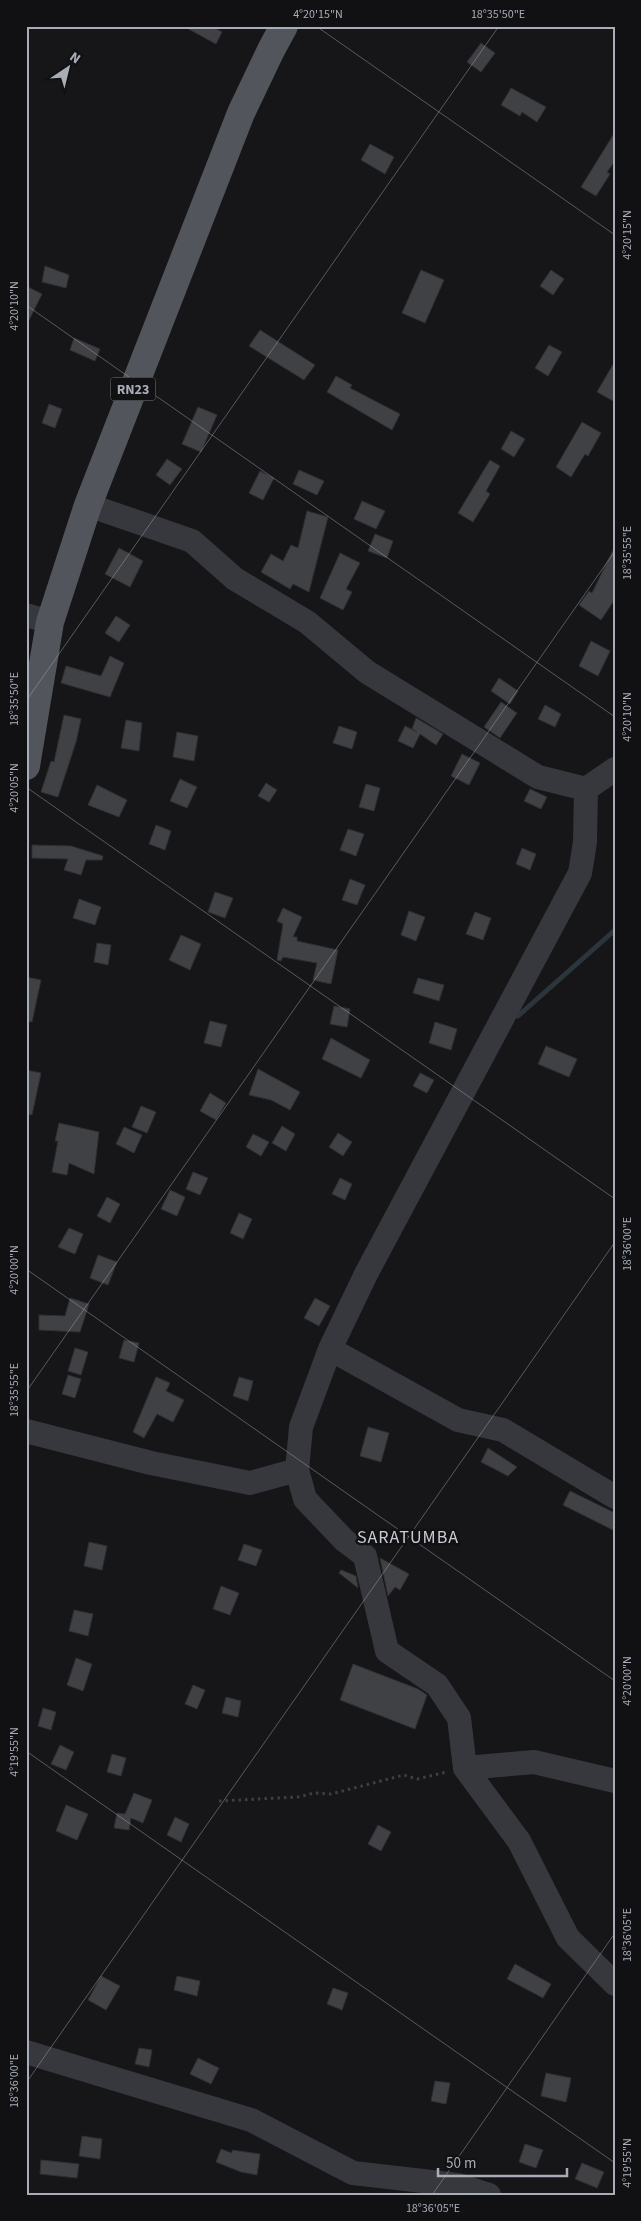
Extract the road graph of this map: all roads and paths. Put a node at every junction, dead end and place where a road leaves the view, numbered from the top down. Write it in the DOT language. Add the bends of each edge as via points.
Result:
graph roads {
  1 [pos="284,26"];
  2 [pos="88,505"];
  3 [pos="38,618"];
  4 [pos="26,766"];
  5 [pos="615,769"];
  6 [pos="586,789"];
  7 [pos="330,1349"];
  8 [pos="26,1431"];
  9 [pos="297,1470"];
  10 [pos="615,1497"];
  11 [pos="465,1768"];
  12 [pos="615,1781"];
  13 [pos="220,1802"];
  14 [pos="615,1984"];
  15 [pos="26,2052"];
  16 [pos="489,2195"];
  1 -- 2 [label="main road, RN23" via="241,114"];
  2 -- 3 [label="main road, RN23"];
  2 -- 6 [label="street" via="192,541 235,579 307,622 366,672 538,777"];
  3 -- 4 [label="main road, RN23"];
  5 -- 6 [label="street"];
  6 -- 7 [label="street" via="585,842 580,873 366,1274"];
  7 -- 9 [label="street" via="301,1427"];
  7 -- 10 [label="street" via="458,1420 503,1430"];
  8 -- 9 [label="street" via="151,1463 250,1483"];
  9 -- 11 [label="street" via="305,1499 364,1556 387,1651 437,1685 459,1718"];
  11 -- 12 [label="street" via="534,1762"];
  11 -- 13 [label="path" via="417,1779 404,1775 331,1794"];
  11 -- 14 [label="street" via="519,1840 568,1938"];
  15 -- 16 [label="street" via="251,2120 353,2172 458,2186"];
}
